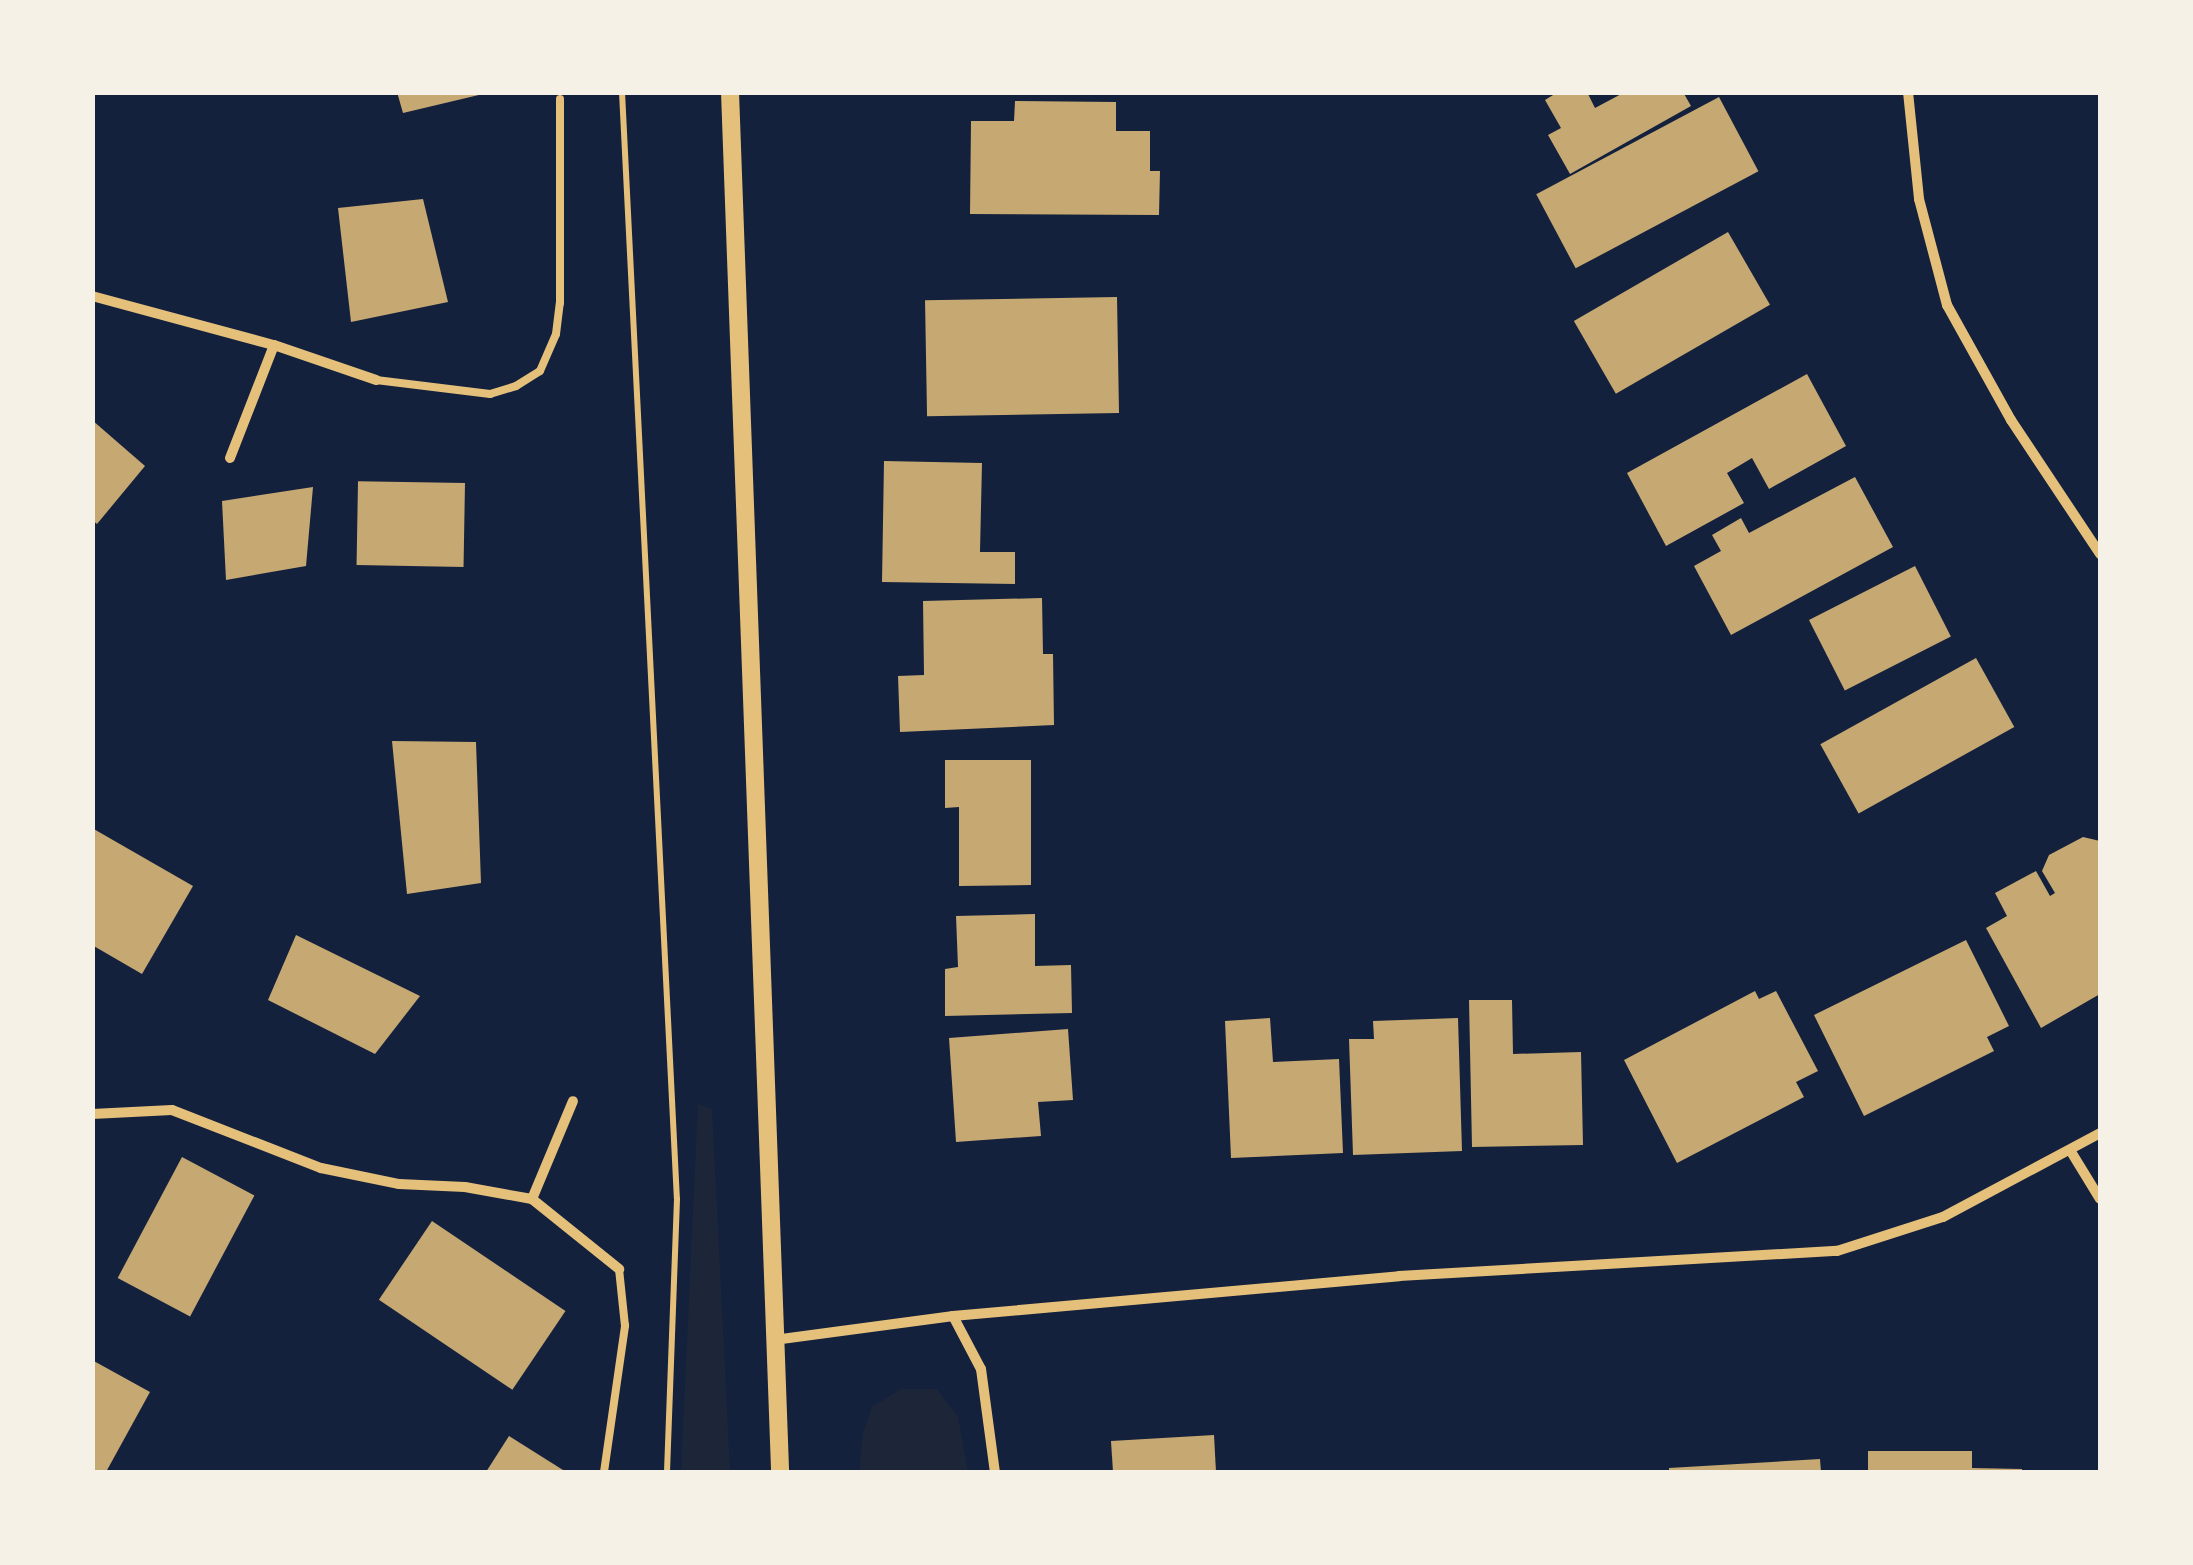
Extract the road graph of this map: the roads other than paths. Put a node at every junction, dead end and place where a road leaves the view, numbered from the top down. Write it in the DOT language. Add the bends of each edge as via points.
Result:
graph roads {
  1 [pos="730,92"];
  2 [pos="1908,92"];
  3 [pos="560,99"];
  4 [pos="92,296"];
  5 [pos="274,345"];
  6 [pos="376,380"];
  7 [pos="230,458"];
  8 [pos="2100,554"];
  9 [pos="573,1101"];
  10 [pos="92,1114"];
  11 [pos="2100,1133"];
  12 [pos="2070,1150"];
  13 [pos="532,1199"];
  14 [pos="2100,1200"];
  15 [pos="619,1269"];
  16 [pos="953,1316"];
  17 [pos="772,1340"];
  18 [pos="604,1472"];
  19 [pos="780,1472"];
  20 [pos="995,1472"];
  1 -- 17 [label="street"];
  2 -- 8 [label="street" via="1919,199 1947,306 2011,420"];
  3 -- 6 [label="lane" via="560,303 540,372 490,394"];
  4 -- 5 [label="street"];
  5 -- 6 [label="street"];
  5 -- 7 [label="street"];
  9 -- 13 [label="street"];
  10 -- 13 [label="street" via="172,1110 321,1168"];
  11 -- 12 [label="street"];
  12 -- 14 [label="street"];
  12 -- 16 [label="street" via="1944,1217 1838,1251 1399,1276"];
  13 -- 15 [label="street"];
  15 -- 18 [label="lane" via="625,1326"];
  16 -- 17 [label="street"];
  16 -- 20 [label="street" via="981,1369"];
  17 -- 19 [label="street"];
}
